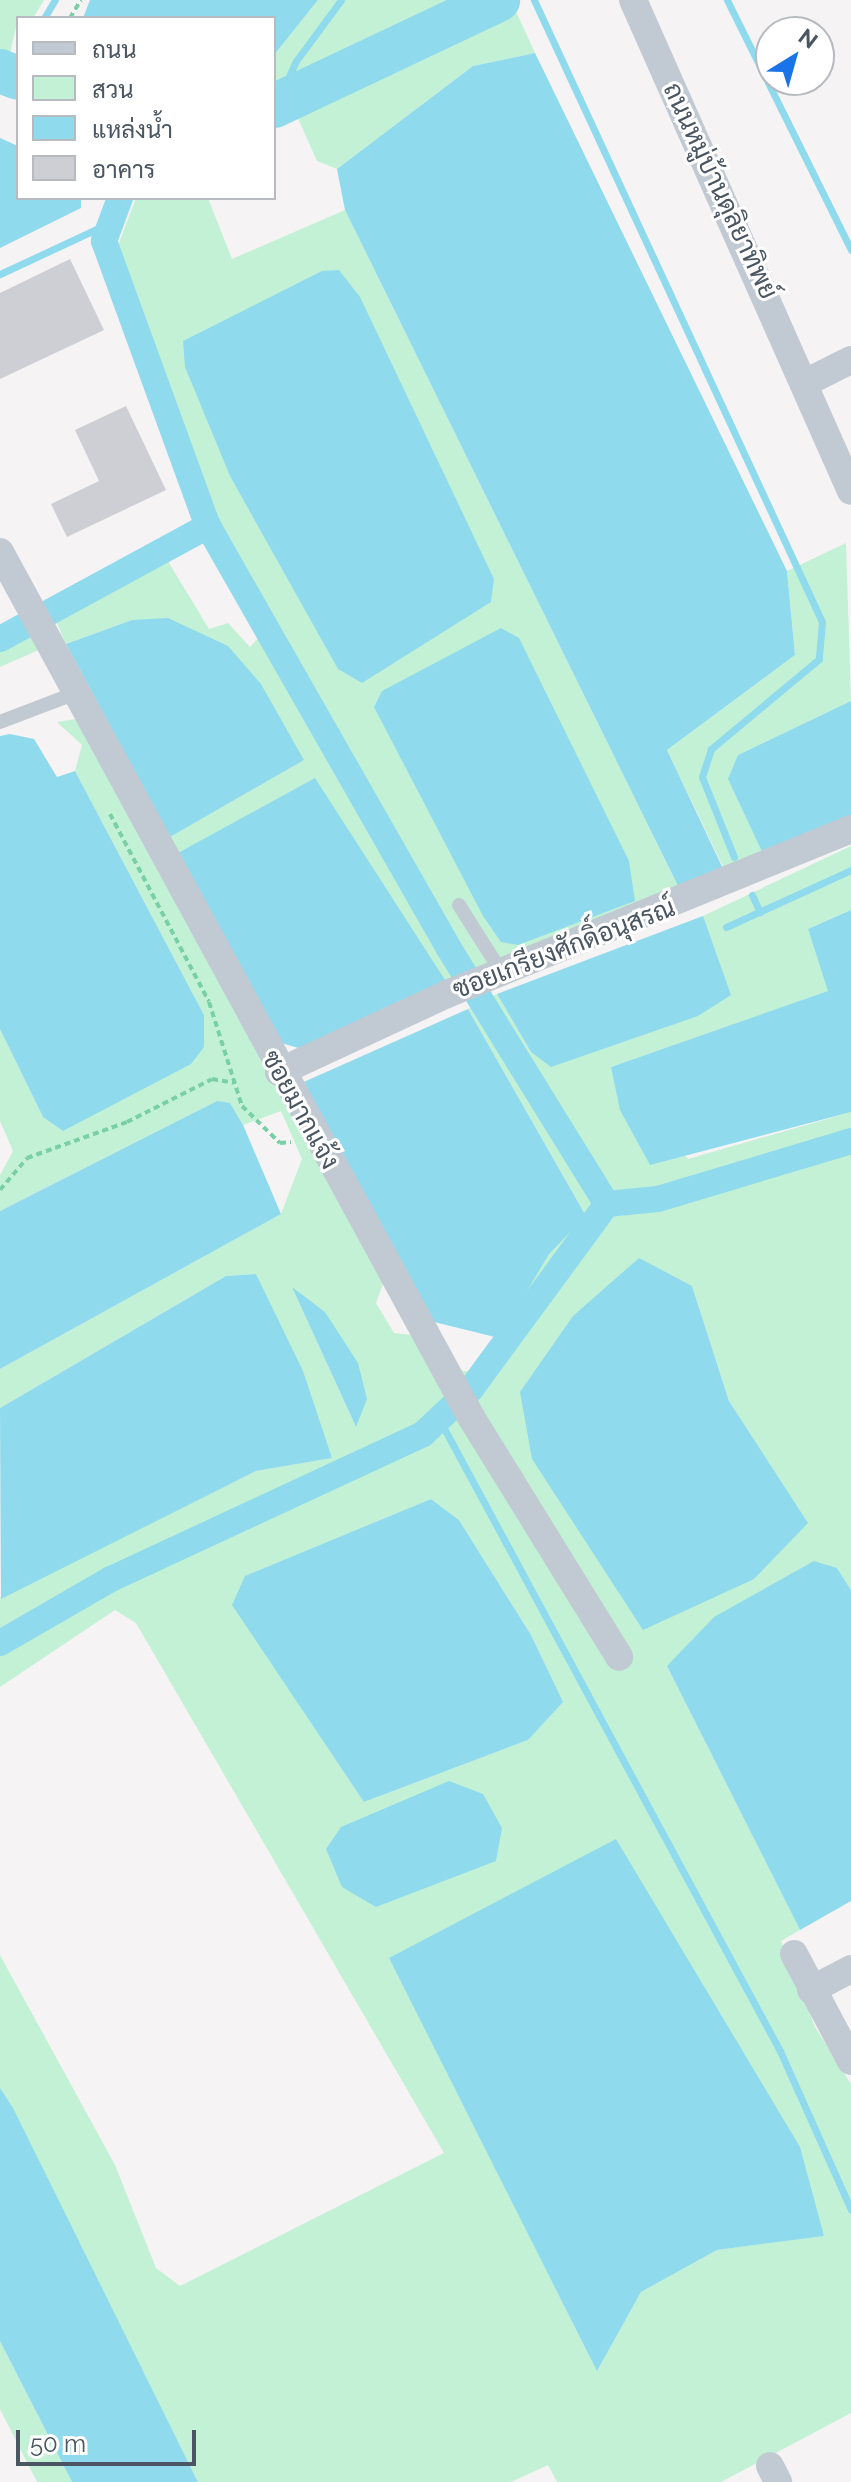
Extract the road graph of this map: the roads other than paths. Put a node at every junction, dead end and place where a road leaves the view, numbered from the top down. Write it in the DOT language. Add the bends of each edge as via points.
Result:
graph roads {
  1 [pos="633,0"];
  2 [pos="851,360"];
  3 [pos="807,382"];
  4 [pos="851,491"];
  5 [pos="0,552"];
  6 [pos="76,693"];
  7 [pos="0,722"];
  8 [pos="851,829"];
  9 [pos="459,905"];
  10 [pos="495,976"];
  11 [pos="279,1072"];
  12 [pos="619,1657"];
  13 [pos="794,1954"];
  14 [pos="851,1969"];
  15 [pos="811,1990"];
  16 [pos="851,2061"];
  1 -- 3 [label="street, ถนนหมู่บ้านดุลิยาทิพย์"];
  2 -- 3 [label="street"];
  3 -- 4 [label="street, ถนนหมู่บ้านดุลิยาทิพย์"];
  5 -- 6 [label="street, ซอยมากแจ้ง"];
  6 -- 7 [label="lane"];
  6 -- 11 [label="street, ซอยมากแจ้ง"];
  8 -- 10 [label="street, ซอยเกรียงศักดิ์อนุสรณ์"];
  9 -- 10 [label="lane"];
  10 -- 11 [label="street, ซอยเกรียงศักดิ์อนุสรณ์"];
  11 -- 12 [label="street, ซอยมากแจ้ง" via="471,1417"];
  13 -- 15 [label="street"];
  14 -- 15 [label="street"];
  15 -- 16 [label="street"];
}
